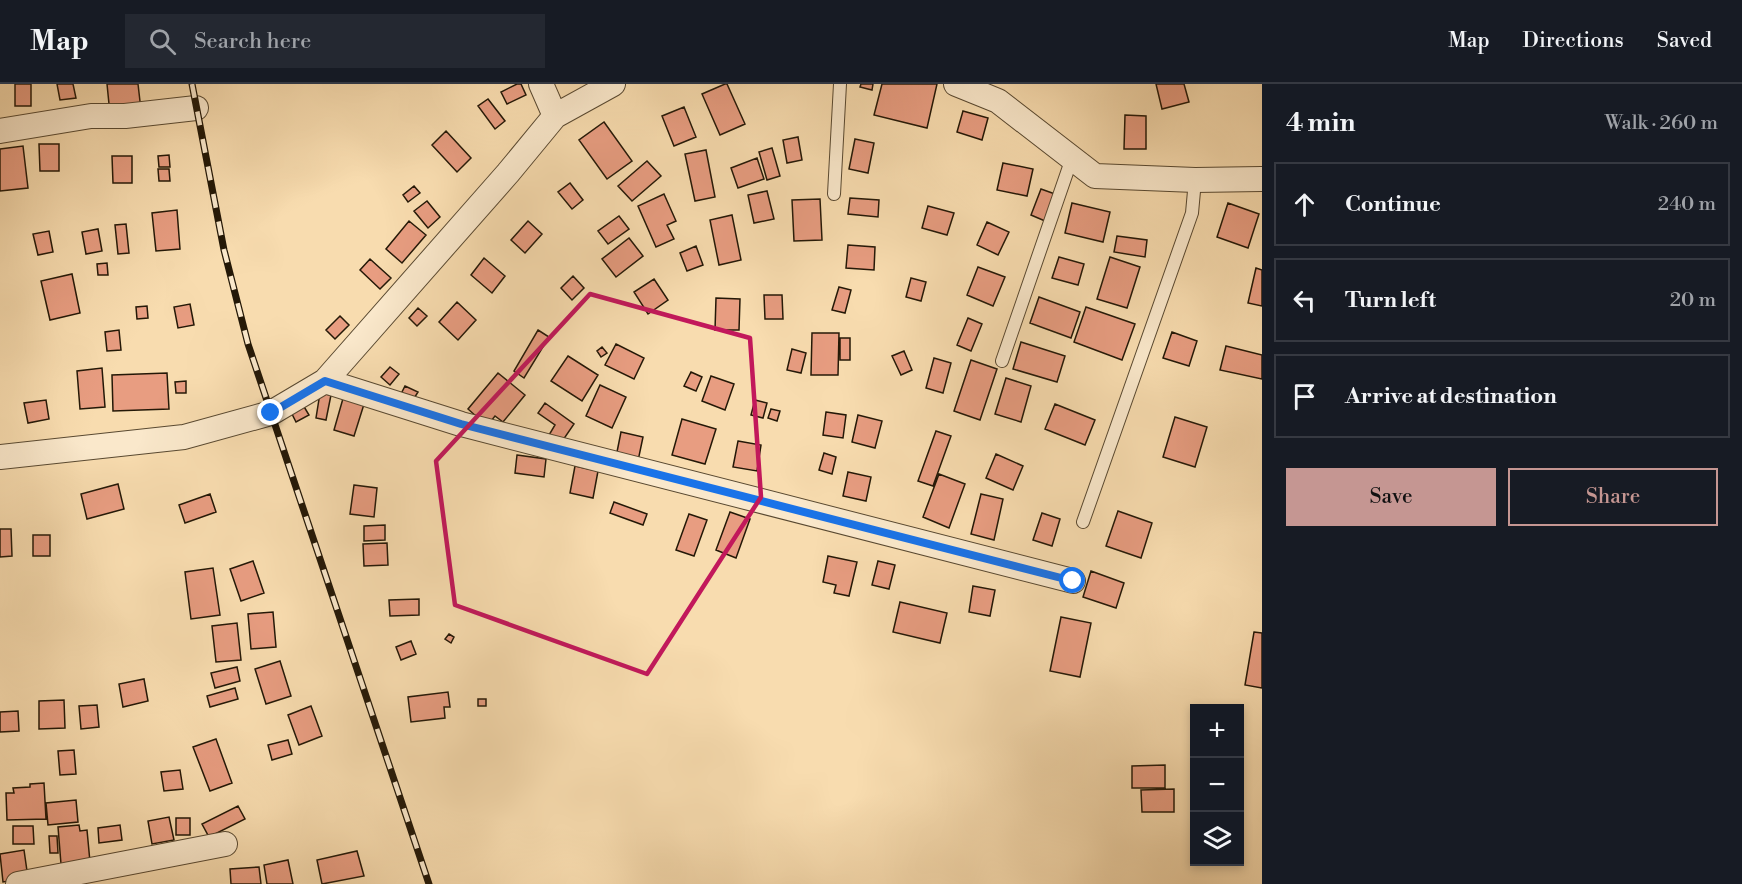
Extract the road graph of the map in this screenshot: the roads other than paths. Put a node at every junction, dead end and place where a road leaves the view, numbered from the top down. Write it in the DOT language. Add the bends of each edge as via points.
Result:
graph roads {
  1 [pos="541,84"];
  2 [pos="613,84"];
  3 [pos="840,84"];
  4 [pos="956,84"];
  5 [pos="196,108"];
  6 [pos="555,116"];
  7 [pos="0,131"];
  8 [pos="1072,158"];
  9 [pos="1262,179"];
  10 [pos="1196,180"];
  11 [pos="834,194"];
  12 [pos="1002,361"];
  13 [pos="325,381"];
  14 [pos="0,457"];
  15 [pos="1083,522"];
  16 [pos="1073,581"];
  17 [pos="225,844"];
  18 [pos="18,884"];
  1 -- 6 [label="street"];
  2 -- 6 [label="street"];
  3 -- 11 [label="lane"];
  4 -- 8 [label="street" via="998,101"];
  5 -- 7 [label="street" via="91,116"];
  6 -- 13 [label="street"];
  8 -- 10 [label="street" via="1095,176"];
  8 -- 12 [label="lane"];
  9 -- 10 [label="street"];
  10 -- 15 [label="lane" via="1192,213"];
  13 -- 14 [label="street" via="271,413 184,437"];
  13 -- 16 [label="street" via="461,424"];
  17 -- 18 [label="street"];
}
